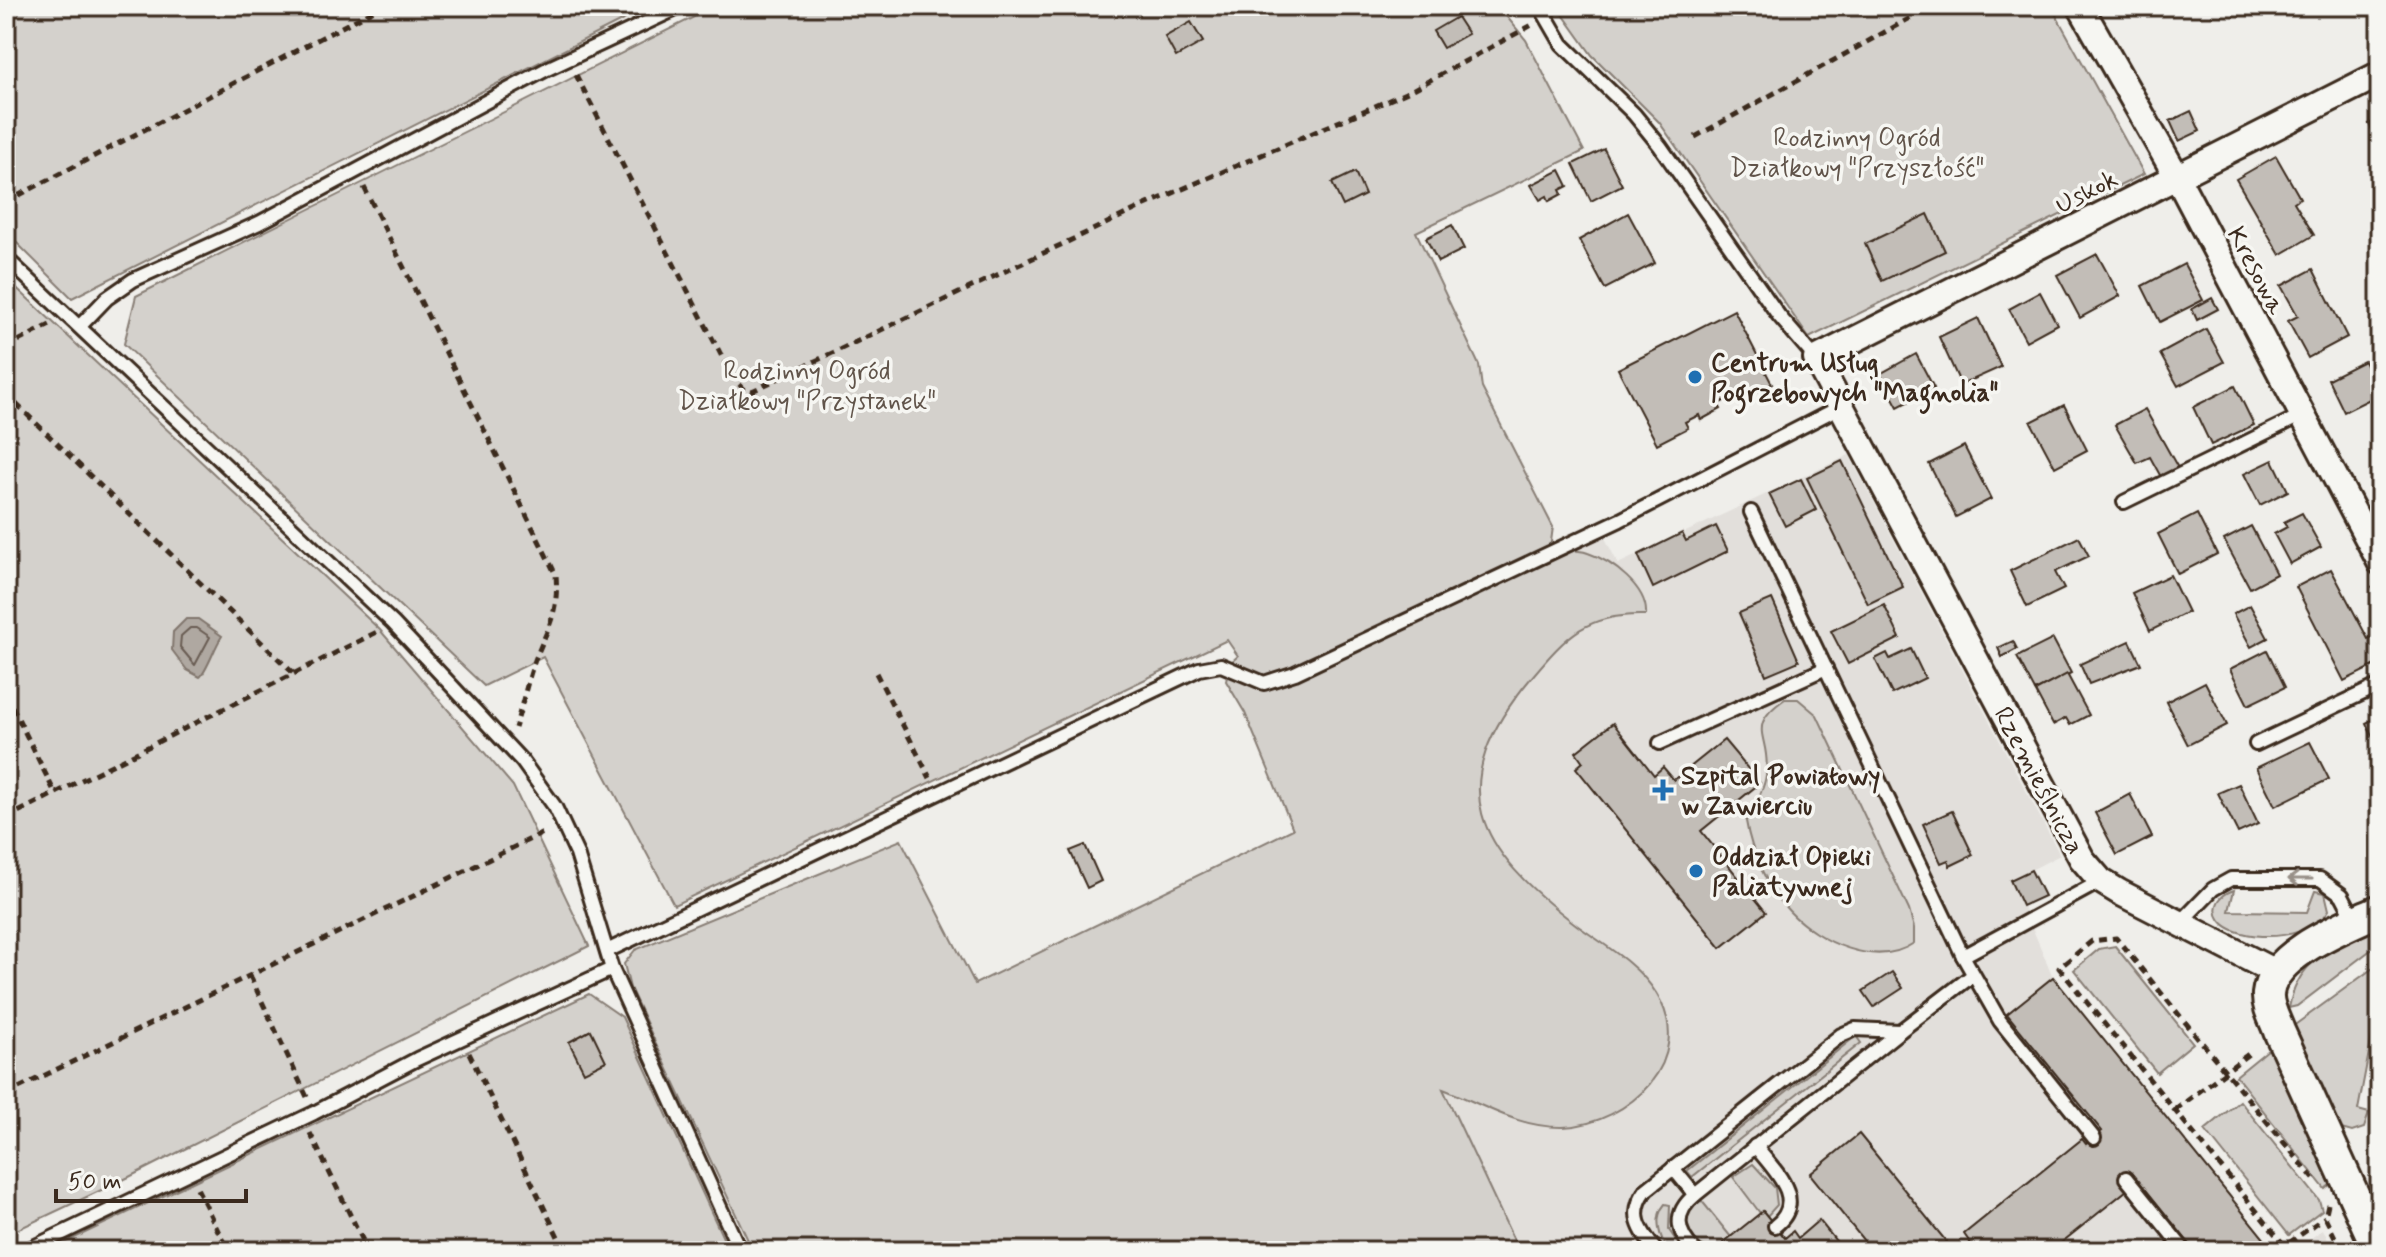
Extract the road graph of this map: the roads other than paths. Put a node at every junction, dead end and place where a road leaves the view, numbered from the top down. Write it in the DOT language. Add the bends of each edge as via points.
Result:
graph roads {
  1 [pos="682,6"];
  2 [pos="2080,6"];
  3 [pos="1543,12"];
  4 [pos="2380,74"];
  5 [pos="2177,177"];
  6 [pos="6,258"];
  7 [pos="80,326"];
  8 [pos="1816,359"];
  9 [pos="1844,405"];
  10 [pos="2302,415"];
  11 [pos="2124,502"];
  12 [pos="1751,512"];
  13 [pos="2380,562"];
  14 [pos="1826,668"];
  15 [pos="2380,685"];
  16 [pos="1660,743"];
  17 [pos="2256,744"];
  18 [pos="2101,881"];
  19 [pos="2368,916"];
  20 [pos="2181,922"];
  21 [pos="607,951"];
  22 [pos="1963,956"];
  23 [pos="612,969"];
  24 [pos="2277,973"];
  25 [pos="1973,975"];
  26 [pos="1900,1031"];
  27 [pos="2094,1138"];
  28 [pos="1755,1146"];
  29 [pos="1673,1168"];
  30 [pos="2126,1178"];
  31 [pos="1695,1195"];
  32 [pos="1775,1226"];
  33 [pos="25,1251"];
  34 [pos="740,1251"];
  35 [pos="1656,1251"];
  36 [pos="1695,1251"];
  37 [pos="2185,1251"];
  38 [pos="2379,1251"];
  1 -- 7 [label="lane" via="259,223 133,280"];
  2 -- 5 [label="street, Kresowa"];
  3 -- 8 [label="lane" via="1583,68 1660,146 1779,316"];
  4 -- 5 [label="street, Uskok"];
  5 -- 8 [label="street, Uskok"];
  5 -- 10 [label="street, Kresowa"];
  6 -- 7 [label="lane"];
  7 -- 21 [label="lane" via="393,623 509,747 555,807 577,854"];
  8 -- 9 [label="street, Rzemieślnicza"];
  9 -- 18 [label="street, Rzemieślnicza" via="2067,836"];
  9 -- 21 [label="lane" via="1620,520 1295,673 1264,683 1221,665 1199,669"];
  10 -- 11 [label="lane"];
  10 -- 13 [label="street, Kresowa"];
  12 -- 14 [label="lane"];
  14 -- 16 [label="lane"];
  14 -- 22 [label="lane"];
  15 -- 17 [label="lane"];
  18 -- 20 [label="street, Rzemieślnicza"];
  18 -- 22 [label="lane"];
  19 -- 20 [label="lane, one-way" via="2320,879 2260,879 2222,882"];
  19 -- 24 [label="street" via="2306,947"];
  20 -- 24 [label="street, Rzemieślnicza"];
  21 -- 23 [label="lane"];
  22 -- 25 [label="lane"];
  23 -- 33 [label="lane"];
  23 -- 34 [label="lane"];
  24 -- 38 [label="street" via="2268,994 2271,1011"];
  25 -- 26 [label="lane"];
  25 -- 27 [label="lane" via="2000,1021"];
  26 -- 28 [label="lane"];
  26 -- 29 [label="lane" via="1855,1029 1841,1035"];
  28 -- 31 [label="lane"];
  28 -- 32 [label="lane" via="1790,1197 1788,1212"];
  29 -- 31 [label="lane"];
  29 -- 35 [label="lane" via="1638,1201 1635,1216"];
  30 -- 37 [label="lane"];
  31 -- 36 [label="lane" via="1682,1207 1678,1222"];
}
